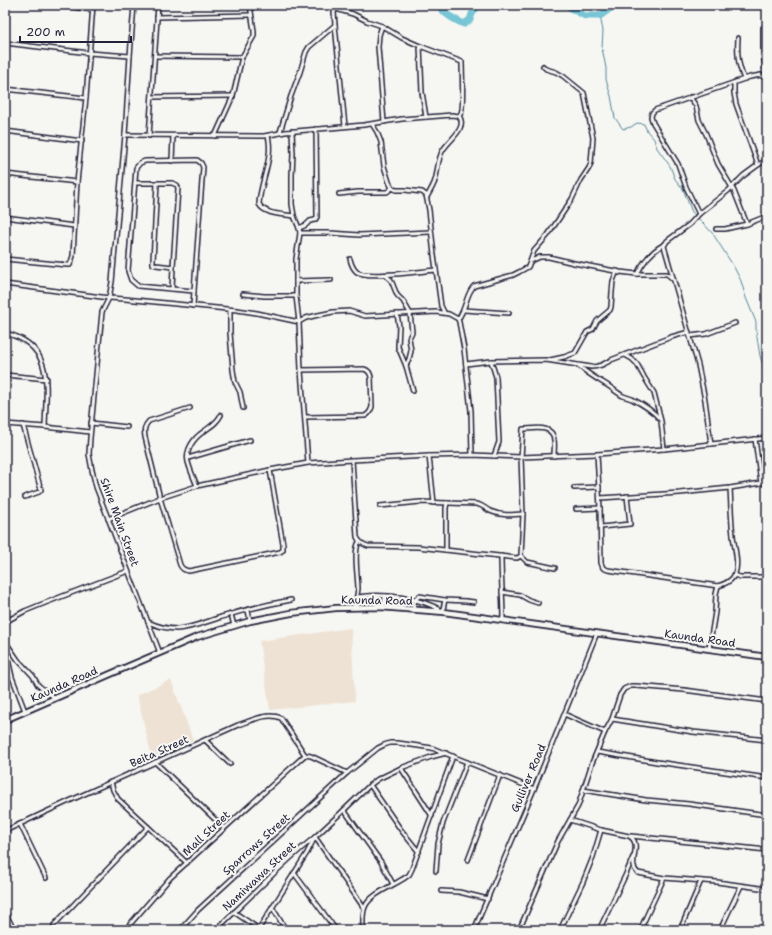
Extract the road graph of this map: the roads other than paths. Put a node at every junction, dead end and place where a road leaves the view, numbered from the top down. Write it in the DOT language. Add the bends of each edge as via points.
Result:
graph roads {
  1 [pos="60,5"];
  2 [pos="93,5"];
  3 [pos="134,5"];
  4 [pos="158,5"];
  5 [pos="250,5"];
  6 [pos="92,10"];
  7 [pos="251,16"];
  8 [pos="157,17"];
  9 [pos="335,25"];
  10 [pos="382,26"];
  11 [pos="763,28"];
  12 [pos="738,38"];
  13 [pos="5,43"];
  14 [pos="420,46"];
  15 [pos="89,53"];
  16 [pos="130,56"];
  17 [pos="155,56"];
  18 [pos="242,57"];
  19 [pos="543,66"];
  20 [pos="767,76"];
  21 [pos="744,79"];
  22 [pos="767,80"];
  23 [pos="734,83"];
  24 [pos="5,89"];
  25 [pos="233,96"];
  26 [pos="152,97"];
  27 [pos="690,97"];
  28 [pos="86,98"];
  29 [pos="459,116"];
  30 [pos="426,117"];
  31 [pos="384,122"];
  32 [pos="372,124"];
  33 [pos="345,126"];
  34 [pos="316,129"];
  35 [pos="5,131"];
  36 [pos="292,131"];
  37 [pos="280,132"];
  38 [pos="125,135"];
  39 [pos="149,136"];
  40 [pos="173,136"];
  41 [pos="215,136"];
  42 [pos="268,136"];
  43 [pos="82,141"];
  44 [pos="767,160"];
  45 [pos="172,161"];
  46 [pos="758,165"];
  47 [pos="5,174"];
  48 [pos="77,182"];
  49 [pos="157,183"];
  50 [pos="135,184"];
  51 [pos="732,187"];
  52 [pos="392,188"];
  53 [pos="339,194"];
  54 [pos="427,197"];
  55 [pos="699,214"];
  56 [pos="294,216"];
  57 [pos="767,216"];
  58 [pos="5,217"];
  59 [pos="747,224"];
  60 [pos="74,226"];
  61 [pos="299,228"];
  62 [pos="716,229"];
  63 [pos="431,232"];
  64 [pos="300,233"];
  65 [pos="665,244"];
  66 [pos="5,259"];
  67 [pos="350,259"];
  68 [pos="531,261"];
  69 [pos="173,267"];
  70 [pos="436,270"];
  71 [pos="619,272"];
  72 [pos="637,274"];
  73 [pos="385,275"];
  74 [pos="673,279"];
  75 [pos="331,280"];
  76 [pos="296,281"];
  77 [pos="5,284"];
  78 [pos="172,289"];
  79 [pos="194,291"];
  80 [pos="243,294"];
  81 [pos="296,296"];
  82 [pos="109,298"];
  83 [pos="193,306"];
  84 [pos="230,310"];
  85 [pos="464,310"];
  86 [pos="444,312"];
  87 [pos="410,313"];
  88 [pos="509,313"];
  89 [pos="397,314"];
  90 [pos="458,319"];
  91 [pos="299,322"];
  92 [pos="735,323"];
  93 [pos="5,334"];
  94 [pos="689,334"];
  95 [pos="625,354"];
  96 [pos="546,360"];
  97 [pos="491,361"];
  98 [pos="466,364"];
  99 [pos="406,366"];
  100 [pos="579,366"];
  101 [pos="301,370"];
  102 [pos="5,376"];
  103 [pos="47,379"];
  104 [pos="413,391"];
  105 [pos="190,408"];
  106 [pos="243,408"];
  107 [pos="221,414"];
  108 [pos="305,417"];
  109 [pos="661,421"];
  110 [pos="91,423"];
  111 [pos="5,424"];
  112 [pos="23,426"];
  113 [pos="45,427"];
  114 [pos="127,427"];
  115 [pos="90,432"];
  116 [pos="767,438"];
  117 [pos="755,439"];
  118 [pos="250,440"];
  119 [pos="711,444"];
  120 [pos="664,449"];
  121 [pos="596,454"];
  122 [pos="472,455"];
  123 [pos="429,456"];
  124 [pos="494,456"];
  125 [pos="554,456"];
  126 [pos="521,457"];
  127 [pos="188,458"];
  128 [pos="352,460"];
  129 [pos="308,463"];
  130 [pos="270,470"];
  131 [pos="767,482"];
  132 [pos="761,483"];
  133 [pos="197,486"];
  134 [pos="599,487"];
  135 [pos="574,488"];
  136 [pos="730,488"];
  137 [pos="627,496"];
  138 [pos="25,497"];
  139 [pos="160,498"];
  140 [pos="600,498"];
  141 [pos="434,503"];
  142 [pos="447,503"];
  143 [pos="380,506"];
  144 [pos="600,508"];
  145 [pos="576,509"];
  146 [pos="523,514"];
  147 [pos="108,519"];
  148 [pos="601,527"];
  149 [pos="359,542"];
  150 [pos="446,550"];
  151 [pos="501,556"];
  152 [pos="521,556"];
  153 [pos="555,568"];
  154 [pos="128,571"];
  155 [pos="734,575"];
  156 [pos="767,577"];
  157 [pos="718,586"];
  158 [pos="502,592"];
  159 [pos="370,596"];
  160 [pos="385,596"];
  161 [pos="357,597"];
  162 [pos="291,600"];
  163 [pos="415,600"];
  164 [pos="445,600"];
  165 [pos="474,602"];
  166 [pos="538,603"];
  167 [pos="355,607"];
  168 [pos="382,607"];
  169 [pos="413,609"];
  170 [pos="248,610"];
  171 [pos="444,612"];
  172 [pos="231,614"];
  173 [pos="503,620"];
  174 [pos="250,621"];
  175 [pos="5,622"];
  176 [pos="148,622"];
  177 [pos="234,626"];
  178 [pos="597,633"];
  179 [pos="5,641"];
  180 [pos="5,646"];
  181 [pos="709,649"];
  182 [pos="160,653"];
  183 [pos="767,657"];
  184 [pos="56,698"];
  185 [pos="767,701"];
  186 [pos="25,712"];
  187 [pos="564,714"];
  188 [pos="5,720"];
  189 [pos="612,720"];
  190 [pos="605,732"];
  191 [pos="205,740"];
  192 [pos="767,740"];
  193 [pos="597,752"];
  194 [pos="446,753"];
  195 [pos="305,755"];
  196 [pos="453,756"];
  197 [pos="155,762"];
  198 [pos="467,762"];
  199 [pos="230,764"];
  200 [pos="401,768"];
  201 [pos="347,774"];
  202 [pos="500,775"];
  203 [pos="767,778"];
  204 [pos="111,782"];
  205 [pos="370,785"];
  206 [pos="534,789"];
  207 [pos="583,790"];
  208 [pos="344,810"];
  209 [pos="767,815"];
  210 [pos="432,816"];
  211 [pos="570,820"];
  212 [pos="20,824"];
  213 [pos="148,827"];
  214 [pos="224,828"];
  215 [pos="602,830"];
  216 [pos="5,831"];
  217 [pos="629,836"];
  218 [pos="315,837"];
  219 [pos="635,850"];
  220 [pos="767,850"];
  221 [pos="419,852"];
  222 [pos="468,860"];
  223 [pos="187,863"];
  224 [pos="436,871"];
  225 [pos="294,873"];
  226 [pos="46,878"];
  227 [pos="664,878"];
  228 [pos="701,881"];
  229 [pos="393,884"];
  230 [pos="742,886"];
  231 [pos="767,889"];
  232 [pos="441,891"];
  233 [pos="488,898"];
  234 [pos="272,907"];
  235 [pos="364,908"];
  236 [pos="5,912"];
  237 [pos="234,912"];
  238 [pos="767,919"];
  239 [pos="54,925"];
  240 [pos="258,929"];
  241 [pos="14,930"];
  242 [pos="125,930"];
  243 [pos="180,930"];
  244 [pos="216,930"];
  245 [pos="286,930"];
  246 [pos="336,930"];
  247 [pos="363,930"];
  248 [pos="474,930"];
  249 [pos="519,930"];
  250 [pos="560,930"];
  251 [pos="599,930"];
  252 [pos="640,930"];
  253 [pos="680,930"];
  254 [pos="720,930"];
  255 [pos="761,930"];
  1 -- 6 [label="street"];
  2 -- 6 [label="street"];
  3 -- 16 [label="street, Shire Main Street"];
  4 -- 8 [label="street"];
  5 -- 7 [label="street"];
  6 -- 15 [label="street"];
  7 -- 8 [label="street"];
  7 -- 18 [label="street" via="254,36"];
  8 -- 17 [label="street"];
  9 -- 10 [label="street" via="334,12 338,9"];
  9 -- 33 [label="street"];
  9 -- 37 [label="street" via="306,52"];
  10 -- 14 [label="street"];
  10 -- 31 [label="street" via="378,48"];
  11 -- 20 [label="street" via="763,54"];
  12 -- 21 [label="street" via="737,53"];
  13 -- 15 [label="street"];
  14 -- 29 [label="street" via="462,62 462,106"];
  14 -- 30 [label="street"];
  15 -- 16 [label="street"];
  15 -- 28 [label="street"];
  16 -- 38 [label="street, Shire Main Street"];
  17 -- 18 [label="street"];
  17 -- 26 [label="street"];
  18 -- 25 [label="street"];
  19 -- 68 [label="street" via="563,76 584,93 593,138 590,166 572,199 534,251"];
  21 -- 22 [label="street" via="759,75"];
  21 -- 23 [label="street"];
  23 -- 27 [label="street"];
  23 -- 46 [label="street" via="736,104"];
  24 -- 28 [label="street"];
  25 -- 26 [label="street"];
  25 -- 41 [label="street"];
  26 -- 39 [label="street"];
  27 -- 51 [label="street" via="696,106 699,120 718,164"];
  27 -- 55 [label="street" via="655,110 651,117 678,164"];
  28 -- 43 [label="street"];
  29 -- 30 [label="street"];
  29 -- 54 [label="street" via="462,122 460,128 442,152 436,179"];
  30 -- 31 [label="street"];
  31 -- 32 [label="street"];
  32 -- 33 [label="street"];
  32 -- 52 [label="street" via="382,142 384,166"];
  33 -- 34 [label="street"];
  34 -- 36 [label="street"];
  34 -- 61 [label="street" via="317,217"];
  35 -- 43 [label="street"];
  36 -- 37 [label="street"];
  36 -- 56 [label="street" via="291,194"];
  37 -- 42 [label="street"];
  38 -- 39 [label="street"];
  38 -- 82 [label="street, Shire Main Street"];
  39 -- 40 [label="street"];
  40 -- 41 [label="street"];
  40 -- 45 [label="street"];
  41 -- 42 [label="street"];
  42 -- 56 [label="street" via="268,161 259,204 267,211"];
  43 -- 48 [label="street"];
  44 -- 46 [label="street"];
  45 -- 50 [label="street" via="140,163 136,168"];
  45 -- 79 [label="street" via="197,160 203,167"];
  46 -- 51 [label="street"];
  47 -- 48 [label="street"];
  48 -- 60 [label="street"];
  49 -- 50 [label="street"];
  49 -- 69 [label="street" via="153,264"];
  49 -- 69 [label="street" via="172,183 178,190"];
  50 -- 78 [label="street" via="129,275 138,286"];
  51 -- 55 [label="street"];
  51 -- 59 [label="street"];
  52 -- 53 [label="street" via="387,192"];
  52 -- 54 [label="street" via="422,192"];
  54 -- 63 [label="street"];
  55 -- 65 [label="street"];
  56 -- 61 [label="street"];
  57 -- 59 [label="street"];
  58 -- 60 [label="street"];
  59 -- 62 [label="street"];
  60 -- 66 [label="street" via="73,256 70,265"];
  61 -- 64 [label="street"];
  63 -- 64 [label="street" via="359,235"];
  63 -- 70 [label="street"];
  64 -- 76 [label="street"];
  65 -- 72 [label="street" via="649,257"];
  65 -- 74 [label="street"];
  67 -- 73 [label="street" via="355,270 362,275"];
  68 -- 71 [label="street" via="549,257"];
  68 -- 85 [label="street" via="528,267 519,272 474,286 470,289"];
  69 -- 78 [label="street"];
  70 -- 73 [label="street"];
  70 -- 86 [label="street"];
  71 -- 72 [label="street"];
  71 -- 96 [label="street" via="613,281 611,308 588,332 577,351 564,357"];
  72 -- 74 [label="street" via="663,274"];
  73 -- 87 [label="street" via="391,280 396,293"];
  74 -- 94 [label="street"];
  75 -- 76 [label="street"];
  76 -- 81 [label="street"];
  77 -- 82 [label="street"];
  78 -- 79 [label="street"];
  79 -- 83 [label="street"];
  80 -- 81 [label="street"];
  81 -- 91 [label="street"];
  82 -- 83 [label="street"];
  82 -- 110 [label="street, Shire Main Street" via="102,312"];
  83 -- 84 [label="street"];
  84 -- 91 [label="street"];
  84 -- 106 [label="street" via="233,370"];
  85 -- 88 [label="street"];
  85 -- 90 [label="street"];
  86 -- 87 [label="street"];
  86 -- 90 [label="street"];
  87 -- 89 [label="street"];
  87 -- 99 [label="street" via="411,351"];
  89 -- 91 [label="street" via="365,316 349,311 333,312"];
  89 -- 99 [label="street" via="398,347"];
  90 -- 98 [label="street"];
  91 -- 101 [label="street"];
  92 -- 94 [label="street" via="706,334"];
  93 -- 103 [label="street" via="28,343 34,349 43,363"];
  94 -- 95 [label="street" via="671,337"];
  94 -- 119 [label="street" via="703,386"];
  95 -- 100 [label="street" via="602,366"];
  95 -- 109 [label="street" via="637,364 652,389"];
  96 -- 97 [label="street"];
  96 -- 100 [label="street"];
  97 -- 98 [label="street"];
  97 -- 124 [label="street" via="496,377 499,442"];
  98 -- 122 [label="street"];
  99 -- 104 [label="street"];
  100 -- 109 [label="street" via="595,379 647,408"];
  101 -- 108 [label="street"];
  101 -- 108 [label="street" via="364,369 370,372 371,377 372,407 365,416"];
  102 -- 103 [label="street"];
  103 -- 113 [label="street"];
  105 -- 139 [label="street" via="157,418 145,425 145,437"];
  107 -- 127 [label="street" via="216,422 194,440"];
  108 -- 129 [label="street"];
  109 -- 120 [label="street"];
  110 -- 114 [label="street"];
  110 -- 115 [label="street, Shire Main Street"];
  111 -- 112 [label="street"];
  112 -- 113 [label="street"];
  112 -- 138 [label="street" via="41,490"];
  113 -- 115 [label="street"];
  115 -- 147 [label="street, Shire Main Street" via="89,454 92,470"];
  116 -- 117 [label="street"];
  117 -- 119 [label="street"];
  117 -- 132 [label="street"];
  118 -- 127 [label="street"];
  119 -- 120 [label="street"];
  120 -- 121 [label="street"];
  121 -- 125 [label="street"];
  121 -- 134 [label="street"];
  122 -- 123 [label="street"];
  122 -- 124 [label="street"];
  123 -- 128 [label="street"];
  123 -- 141 [label="street"];
  124 -- 126 [label="street"];
  125 -- 126 [label="street"];
  125 -- 126 [label="street" via="554,438 545,428 522,429"];
  126 -- 146 [label="street"];
  127 -- 133 [label="street"];
  128 -- 129 [label="street"];
  128 -- 149 [label="street"];
  129 -- 130 [label="street"];
  130 -- 133 [label="street"];
  130 -- 139 [label="street" via="284,544 280,552 185,570 180,565"];
  131 -- 132 [label="street"];
  132 -- 136 [label="street"];
  133 -- 139 [label="street"];
  134 -- 135 [label="street"];
  134 -- 140 [label="street"];
  136 -- 137 [label="street"];
  136 -- 155 [label="street" via="736,561"];
  137 -- 140 [label="street"];
  137 -- 148 [label="street" via="630,524"];
  139 -- 147 [label="street"];
  140 -- 144 [label="street"];
  141 -- 142 [label="street"];
  141 -- 143 [label="street"];
  142 -- 146 [label="street" via="480,505 504,515"];
  142 -- 150 [label="street"];
  144 -- 145 [label="street"];
  144 -- 148 [label="street"];
  146 -- 152 [label="street"];
  147 -- 154 [label="street, Shire Main Street"];
  148 -- 157 [label="street" via="603,568"];
  149 -- 150 [label="street" via="368,546 408,546"];
  149 -- 161 [label="street" via="356,564"];
  150 -- 151 [label="street"];
  151 -- 152 [label="street"];
  151 -- 158 [label="street"];
  152 -- 153 [label="street" via="528,562"];
  154 -- 175 [label="street" via="25,611"];
  154 -- 176 [label="street, Shire Main Street"];
  155 -- 156 [label="street"];
  155 -- 157 [label="street" via="730,581"];
  157 -- 181 [label="street"];
  158 -- 166 [label="street" via="520,595"];
  158 -- 173 [label="street"];
  159 -- 160 [label="street"];
  159 -- 161 [label="street"];
  159 -- 168 [label="street"];
  160 -- 163 [label="street"];
  160 -- 168 [label="street"];
  161 -- 167 [label="street"];
  162 -- 170 [label="street"];
  163 -- 164 [label="street" via="419,596"];
  163 -- 169 [label="street"];
  163 -- 171 [label="street"];
  164 -- 165 [label="street"];
  164 -- 171 [label="street"];
  167 -- 168 [label="main road, Kaunda Road"];
  167 -- 174 [label="main road, Kaunda Road" via="291,613"];
  168 -- 169 [label="main road, Kaunda Road"];
  169 -- 171 [label="main road, Kaunda Road"];
  170 -- 172 [label="street"];
  170 -- 174 [label="street"];
  171 -- 173 [label="main road, Kaunda Road"];
  172 -- 176 [label="street" via="179,629"];
  172 -- 177 [label="street"];
  173 -- 178 [label="main road, Kaunda Road"];
  174 -- 177 [label="main road, Kaunda Road"];
  176 -- 182 [label="street, Shire Main Street"];
  177 -- 182 [label="main road, Kaunda Road"];
  178 -- 181 [label="main road, Kaunda Road"];
  178 -- 187 [label="street, Gulliver Road"];
  179 -- 184 [label="street" via="40,687"];
  180 -- 186 [label="street" via="12,677"];
  181 -- 183 [label="main road, Kaunda Road"];
  182 -- 184 [label="main road, Kaunda Road"];
  184 -- 186 [label="main road, Kaunda Road"];
  185 -- 189 [label="street" via="631,686 622,692"];
  186 -- 188 [label="main road, Kaunda Road"];
  187 -- 190 [label="street"];
  187 -- 206 [label="street, Gulliver Road"];
  189 -- 190 [label="street"];
  189 -- 192 [label="street"];
  190 -- 193 [label="street"];
  191 -- 195 [label="street, Beita Street" via="238,725 263,717 276,716 281,718"];
  191 -- 197 [label="street, Beita Street"];
  191 -- 199 [label="street"];
  193 -- 203 [label="street"];
  193 -- 207 [label="street"];
  194 -- 196 [label="street, Sparrows Street"];
  194 -- 200 [label="street, Namiwawa Street"];
  194 -- 201 [label="street, Sparrows Street" via="422,746 390,743 378,748"];
  195 -- 201 [label="street"];
  195 -- 214 [label="street, Mall Street"];
  196 -- 198 [label="street, Sparrows Street"];
  196 -- 210 [label="street"];
  197 -- 204 [label="street, Beita Street"];
  197 -- 214 [label="street"];
  198 -- 202 [label="street, Sparrows Street"];
  198 -- 224 [label="street" via="443,823"];
  200 -- 205 [label="street, Namiwawa Street"];
  200 -- 210 [label="street"];
  201 -- 243 [label="street, Sparrows Street" via="198,910"];
  202 -- 206 [label="street, Sparrows Street"];
  202 -- 222 [label="street"];
  204 -- 212 [label="street, Beita Street"];
  204 -- 213 [label="street" via="118,799"];
  205 -- 208 [label="street, Namiwawa Street"];
  205 -- 221 [label="street"];
  206 -- 233 [label="street, Gulliver Road"];
  207 -- 209 [label="street"];
  207 -- 211 [label="street"];
  208 -- 218 [label="street, Namiwawa Street"];
  208 -- 229 [label="street" via="381,862"];
  210 -- 221 [label="street"];
  211 -- 215 [label="street"];
  211 -- 249 [label="street" via="558,841"];
  212 -- 216 [label="street, Beita Street"];
  212 -- 226 [label="street"];
  213 -- 223 [label="street"];
  213 -- 239 [label="street"];
  214 -- 223 [label="street, Mall Street"];
  215 -- 217 [label="street"];
  215 -- 250 [label="street" via="583,882"];
  217 -- 219 [label="street" via="635,842"];
  217 -- 220 [label="street"];
  218 -- 225 [label="street"];
  218 -- 235 [label="street"];
  218 -- 237 [label="street, Namiwawa Street"];
  219 -- 227 [label="street" via="635,872"];
  219 -- 251 [label="street"];
  221 -- 229 [label="street" via="409,874"];
  223 -- 242 [label="street, Mall Street" via="163,885"];
  225 -- 234 [label="street"];
  225 -- 246 [label="street"];
  227 -- 228 [label="street"];
  227 -- 252 [label="street"];
  228 -- 230 [label="street"];
  228 -- 253 [label="street"];
  229 -- 235 [label="street"];
  230 -- 231 [label="street"];
  230 -- 254 [label="street"];
  232 -- 233 [label="street"];
  233 -- 248 [label="street, Gulliver Road"];
  234 -- 240 [label="street"];
  234 -- 245 [label="street"];
  235 -- 247 [label="street"];
  236 -- 241 [label="street"];
  237 -- 240 [label="street"];
  237 -- 244 [label="street, Namiwawa Street"];
  238 -- 255 [label="street"];
}
